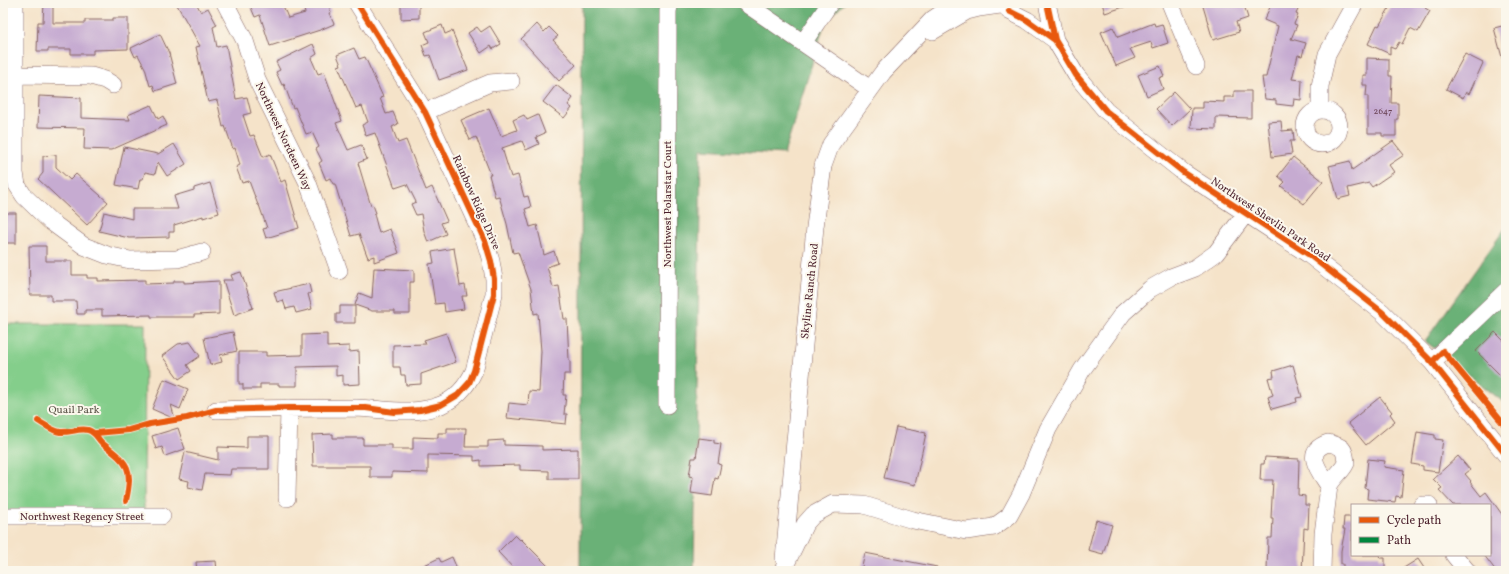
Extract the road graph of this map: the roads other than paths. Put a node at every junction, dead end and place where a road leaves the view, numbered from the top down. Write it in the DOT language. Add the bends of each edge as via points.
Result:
graph roads {
  1 [pos="15,3"];
  2 [pos="225,3"];
  3 [pos="357,3"];
  4 [pos="670,3"];
  5 [pos="745,3"];
  6 [pos="830,3"];
  7 [pos="957,3"];
  8 [pos="1041,3"];
  9 [pos="1047,3"];
  10 [pos="1170,3"];
  11 [pos="1355,3"];
  12 [pos="1002,6"];
  13 [pos="1055,40"];
  14 [pos="913,41"];
  15 [pos="803,43"];
  16 [pos="1196,66"];
  17 [pos="15,75"];
  18 [pos="511,81"];
  19 [pos="113,84"];
  20 [pos="870,89"];
  21 [pos="1320,109"];
  22 [pos="425,112"];
  23 [pos="1246,213"];
  24 [pos="202,252"];
  25 [pos="339,271"];
  26 [pos="1502,302"];
  27 [pos="1432,362"];
  28 [pos="667,405"];
  29 [pos="289,408"];
  30 [pos="216,410"];
  31 [pos="1506,455"];
  32 [pos="1329,486"];
  33 [pos="287,498"];
  34 [pos="3,516"];
  35 [pos="162,516"];
  36 [pos="1455,556"];
  37 [pos="783,570"];
  38 [pos="1322,571"];
  39 [pos="1467,571"];
  1 -- 17 [label="street"];
  2 -- 25 [label="street, Northwest Nordeen Way" via="246,41 258,82 308,184"];
  3 -- 22 [label="street, Rainbow Ridge Drive"];
  4 -- 28 [label="street, Northwest Polarstar Court"];
  5 -- 15 [label="street"];
  6 -- 15 [label="street"];
  7 -- 14 [label="street, Skyline Ranch Road" via="933,19"];
  8 -- 12 [label="street, Skyline Ranch Road" via="1030,10 1020,12"];
  9 -- 13 [label="street, Northwest Shevlin Park Road"];
  10 -- 16 [label="street"];
  11 -- 21 [label="street" via="1327,54 1320,86"];
  12 -- 13 [label="street, Northwest Shevlin Park Road"];
  12 -- 14 [label="street, Skyline Ranch Road" via="967,11"];
  13 -- 23 [label="street, Northwest Shevlin Park Road" via="1076,75 1106,111 1183,172"];
  14 -- 20 [label="street, Skyline Ranch Road"];
  15 -- 20 [label="street"];
  17 -- 19 [label="street" via="91,76"];
  17 -- 24 [label="street" via="17,185 24,196 50,221 84,246 107,256 130,260 176,259"];
  18 -- 22 [label="street" via="483,86"];
  20 -- 37 [label="street, Skyline Ranch Road" via="831,144 823,166"];
  22 -- 29 [label="street, Rainbow Ridge Drive" via="485,241 494,279 494,294 469,383 458,395 441,404 420,410 394,412 366,408"];
  23 -- 27 [label="street, Northwest Shevlin Park Road" via="1308,254 1382,312"];
  23 -- 37 [label="street" via="1216,253 1195,268 1150,289 1123,313 1082,370 1048,429 1021,494 1004,520 994,527 966,531 912,520 864,505 833,504 813,515 805,524"];
  26 -- 27 [label="street"];
  27 -- 31 [label="street, Northwest Shevlin Park Road"];
  29 -- 30 [label="street, Rainbow Ridge Drive"];
  29 -- 33 [label="street"];
  32 -- 38 [label="street" via="1323,534"];
  34 -- 35 [label="street, Northwest Regency Street"];
  36 -- 39 [label="street"];
}
